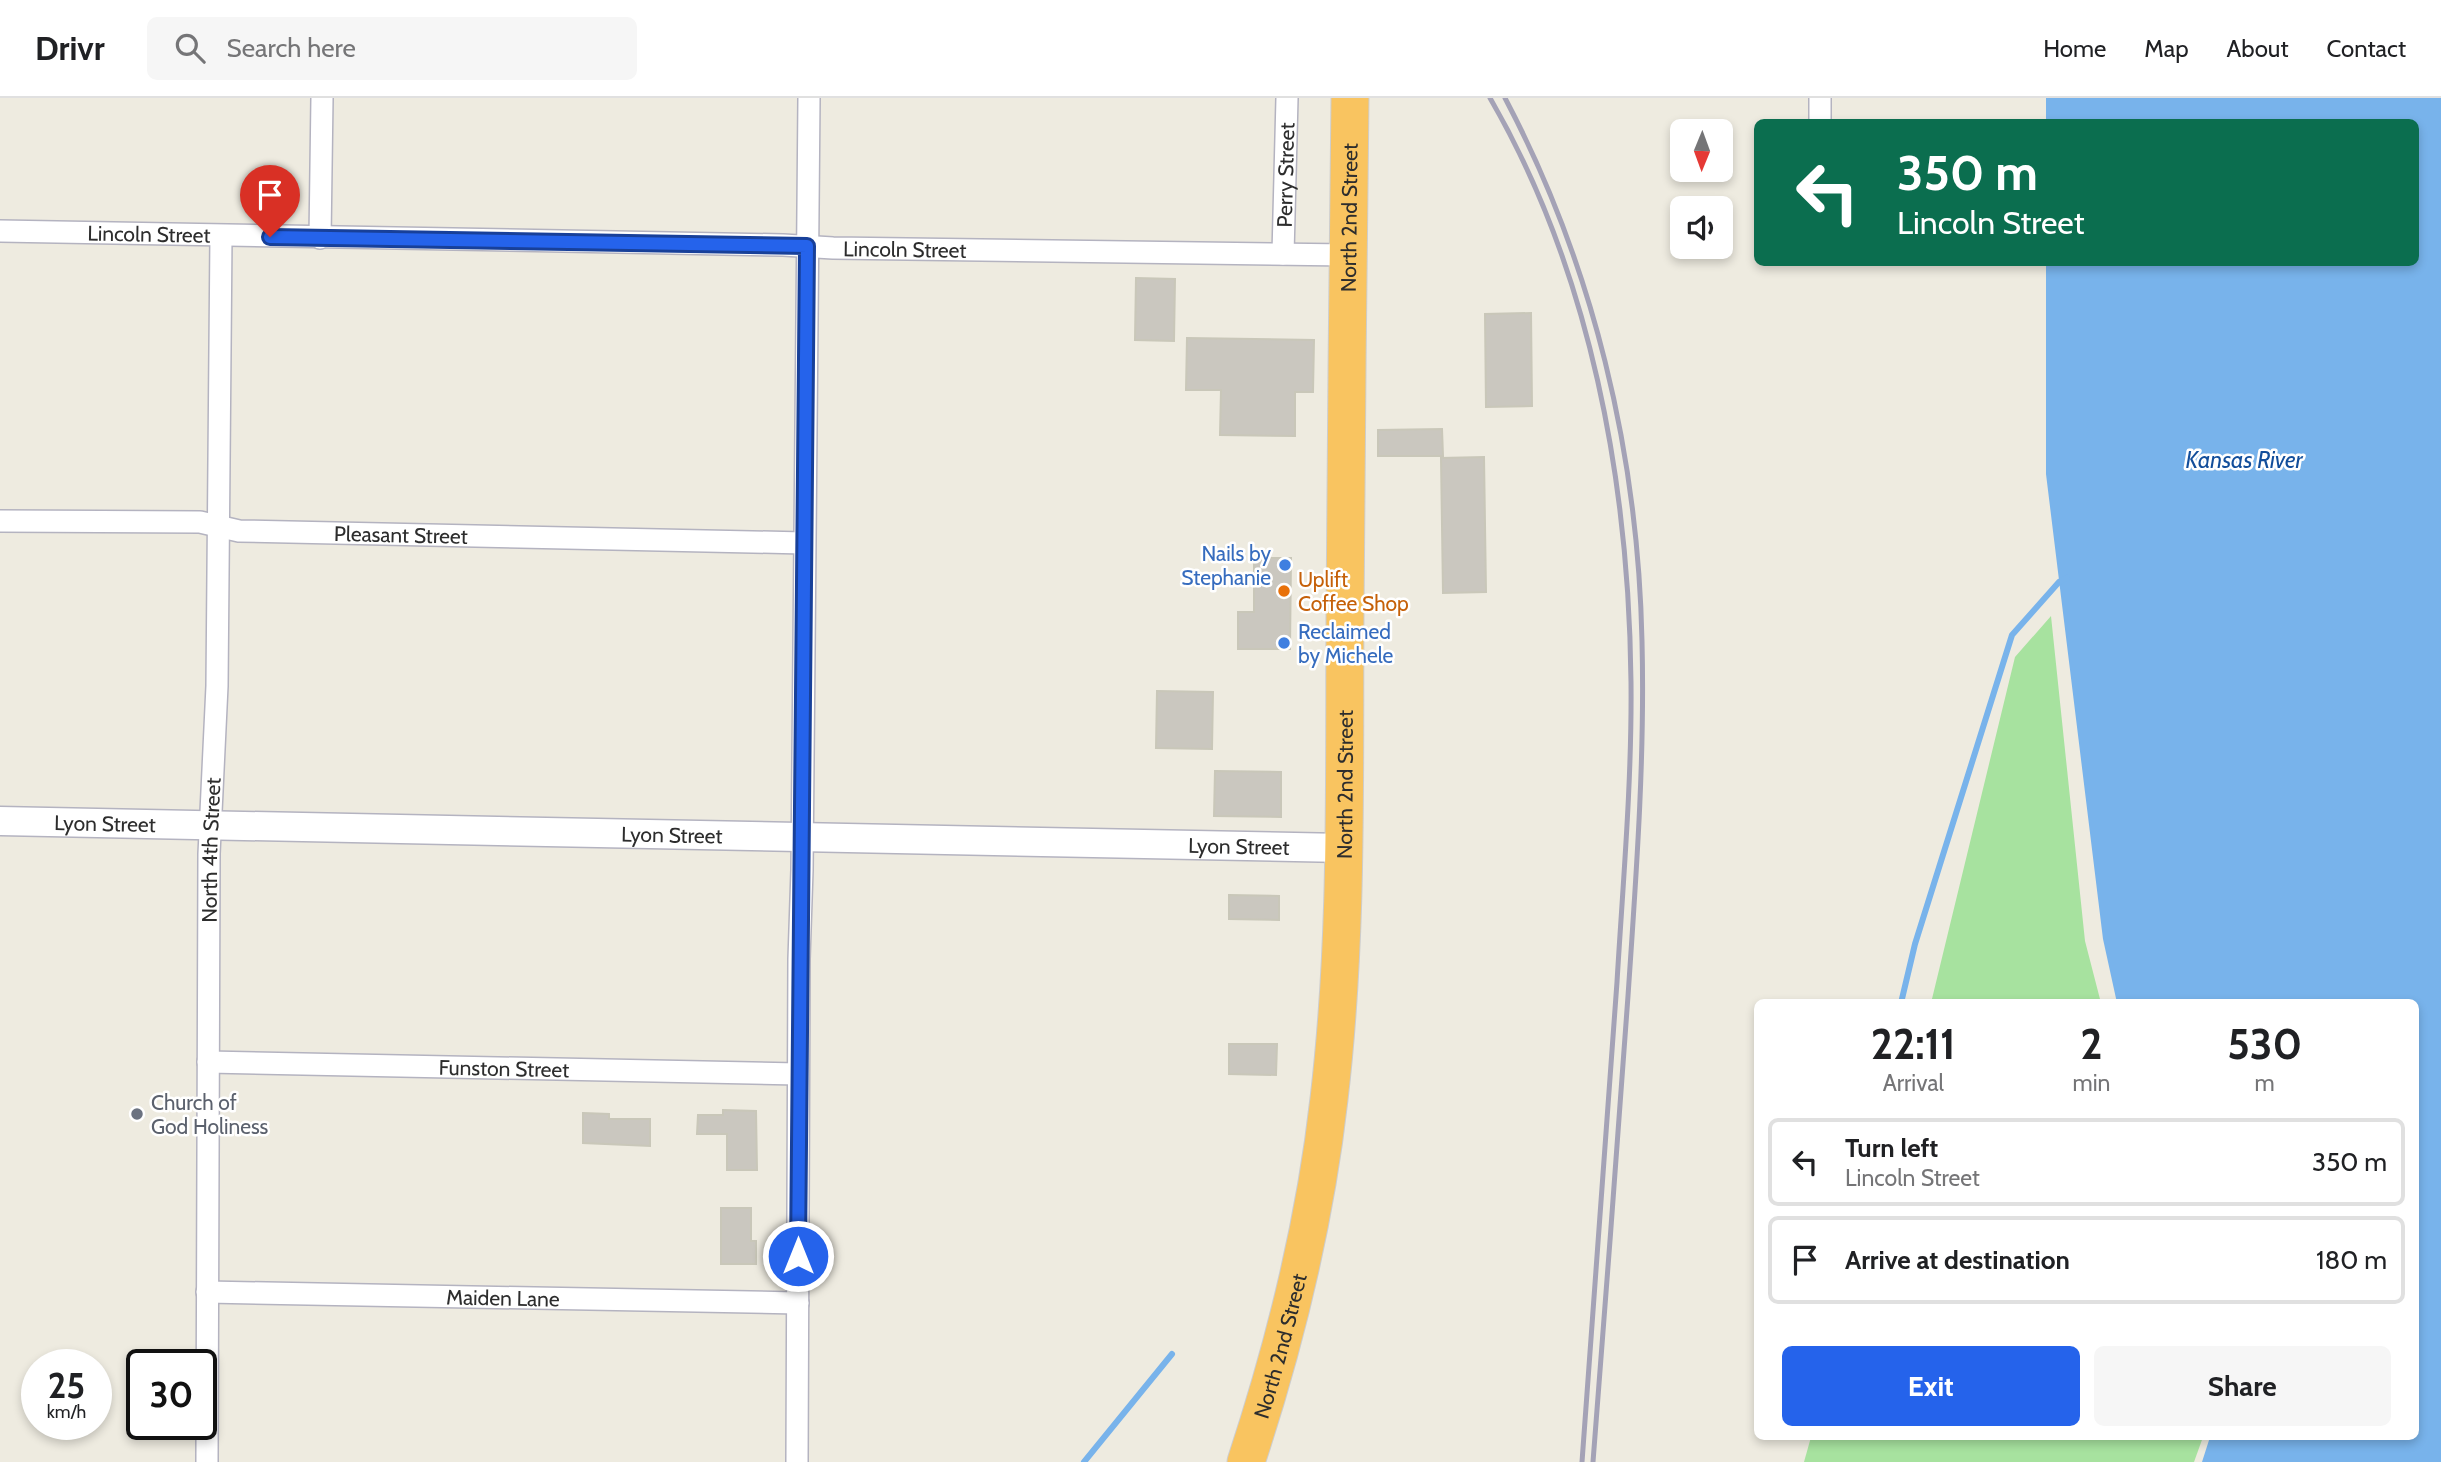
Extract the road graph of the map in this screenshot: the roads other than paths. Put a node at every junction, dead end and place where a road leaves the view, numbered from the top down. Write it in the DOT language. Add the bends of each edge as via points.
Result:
graph roads {
  1 [pos="322,98"];
  2 [pos="808,98"];
  3 [pos="1287,98"];
  4 [pos="1350,98"];
  5 [pos="1820,98"];
  6 [pos="1819,119"];
  7 [pos="0,231"];
  8 [pos="221,236"];
  9 [pos="320,238"];
  10 [pos="807,246"];
  11 [pos="1283,254"];
  12 [pos="1349,255"];
  13 [pos="0,521"];
  14 [pos="218,527"];
  15 [pos="804,543"];
  16 [pos="0,821"];
  17 [pos="212,826"];
  18 [pos="802,838"];
  19 [pos="1343,848"];
  20 [pos="208,1062"];
  21 [pos="798,1074"];
  22 [pos="207,1292"];
  23 [pos="798,1303"];
  24 [pos="207,1462"];
  25 [pos="797,1462"];
  26 [pos="1246,1462"];
  1 -- 9 [label="street"];
  2 -- 10 [label="street"];
  3 -- 11 [label="street, Perry Street"];
  4 -- 12 [label="highway, North 2nd Street"];
  5 -- 6 [label="street"];
  7 -- 8 [label="street, Lincoln Street"];
  8 -- 9 [label="street, Lincoln Street"];
  8 -- 14 [label="street, North 4th Street"];
  9 -- 10 [label="street, Lincoln Street"];
  10 -- 11 [label="street, Lincoln Street"];
  10 -- 15 [label="street"];
  11 -- 12 [label="street, Lincoln Street"];
  12 -- 19 [label="highway, North 2nd Street"];
  13 -- 14 [label="street, Pleasant Street" via="200,522"];
  14 -- 15 [label="street, Pleasant Street"];
  14 -- 17 [label="street, North 4th Street"];
  15 -- 18 [label="street"];
  16 -- 17 [label="street, Lyon Street"];
  17 -- 18 [label="street, Lyon Street"];
  17 -- 20 [label="street, North 4th Street"];
  18 -- 19 [label="street, Lyon Street"];
  18 -- 21 [label="street"];
  19 -- 26 [label="highway, North 2nd Street" via="1338,1006 1322,1154 1294,1298"];
  20 -- 21 [label="street, Funston Street"];
  20 -- 22 [label="street, North 4th Street"];
  21 -- 23 [label="street"];
  22 -- 23 [label="street, Maiden Lane"];
  22 -- 24 [label="street, North 4th Street"];
  23 -- 25 [label="street"];
}
